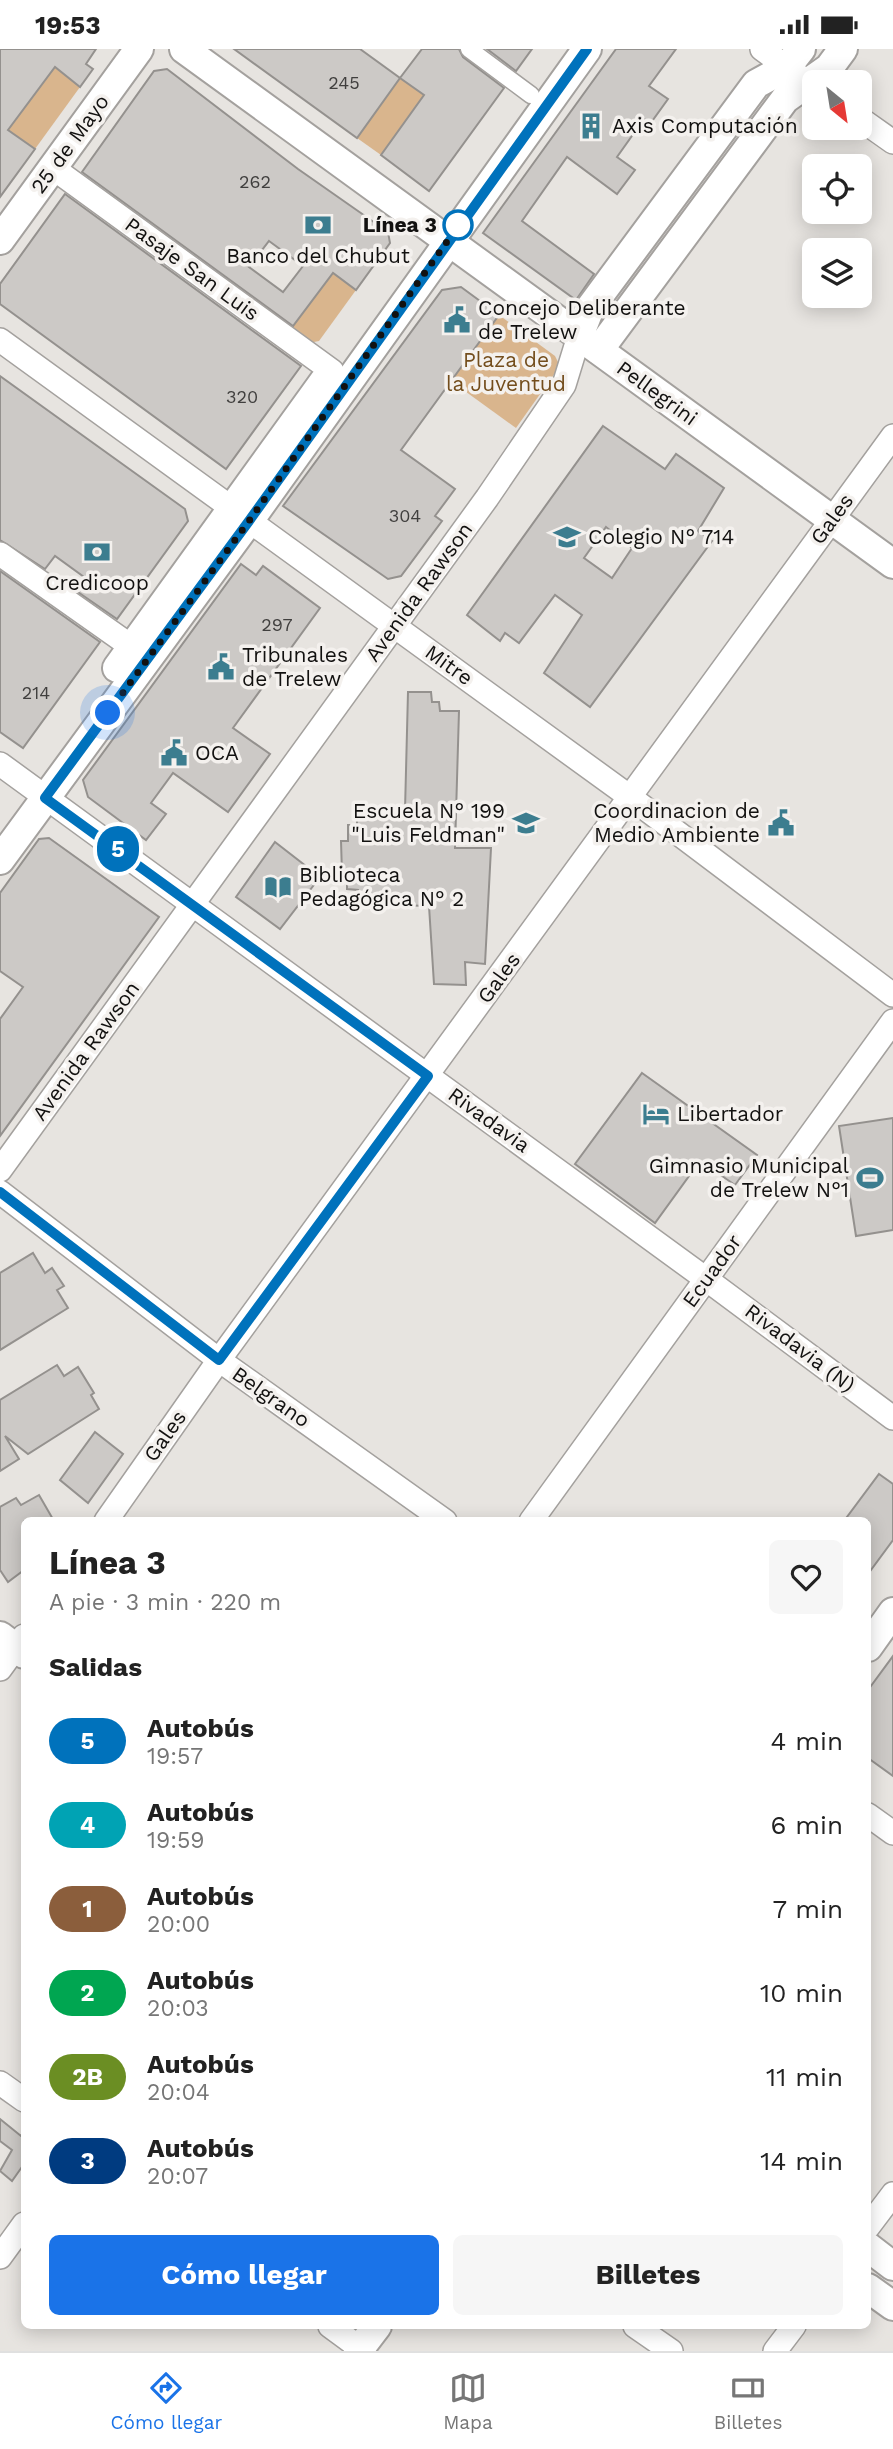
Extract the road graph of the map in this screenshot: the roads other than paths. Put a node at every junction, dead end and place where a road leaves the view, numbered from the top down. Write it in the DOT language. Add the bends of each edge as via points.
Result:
graph roads {
  1 [pos="139,49"];
  2 [pos="184,49"];
  3 [pos="469,49"];
  4 [pos="566,49"];
  5 [pos="587,49"];
  6 [pos="762,49"];
  7 [pos="844,49"];
  8 [pos="794,58"];
  9 [pos="828,70"];
  10 [pos="802,90"];
  11 [pos="531,95"];
  12 [pos="872,127"];
  13 [pos="893,142"];
  14 [pos="52,167"];
  15 [pos="440,235"];
  16 [pos="0,240"];
  17 [pos="0,340"];
  18 [pos="589,343"];
  19 [pos="332,371"];
  20 [pos="893,436"];
  21 [pos="240,515"];
  22 [pos="831,519"];
  23 [pos="0,554"];
  24 [pos="893,564"];
  25 [pos="395,626"];
  26 [pos="132,647"];
  27 [pos="0,764"];
  28 [pos="38,793"];
  29 [pos="630,797"];
  30 [pos="0,829"];
  31 [pos="0,860"];
  32 [pos="194,904"];
  33 [pos="893,995"];
  34 [pos="893,1021"];
  35 [pos="428,1076"];
  36 [pos="0,1170"];
  37 [pos="0,1192"];
  38 [pos="706,1279"];
  39 [pos="219,1360"];
  40 [pos="893,1418"];
  41 [pos="109,1517"];
  42 [pos="439,1517"];
  43 [pos="534,1517"];
  44 [pos="893,1612"];
  45 [pos="871,1643"];
  46 [pos="871,1817"];
  47 [pos="893,1833"];
  48 [pos="0,2083"];
  49 [pos="21,2099"];
  50 [pos="893,2194"];
  51 [pos="871,2223"];
  52 [pos="21,2228"];
  53 [pos="871,2249"];
  54 [pos="0,2257"];
  55 [pos="893,2266"];
  56 [pos="871,2290"];
  57 [pos="893,2306"];
  58 [pos="336,2329"];
  59 [pos="639,2329"];
  60 [pos="791,2329"];
  61 [pos="365,2344"];
  62 [pos="671,2351"];
  63 [pos="775,2351"];
  1 -- 14 [label="street, 25 de Mayo"];
  2 -- 15 [label="street, Pellegrini"];
  3 -- 11 [label="street"];
  4 -- 11 [label="street"];
  5 -- 15 [label="street"];
  6 -- 8 [label="street"];
  7 -- 9 [label="street, Avenida Rawson"];
  8 -- 18 [label="street, Avenida Rawson" via="756,84 590,308"];
  10 -- 18 [label="street, Avenida Rawson" via="785,99"];
  11 -- 15 [label="street"];
  12 -- 13 [label="street"];
  14 -- 16 [label="street, 25 de Mayo"];
  14 -- 19 [label="street, Pasaje San Luis"];
  15 -- 18 [label="street, Pellegrini"];
  15 -- 19 [label="street"];
  15 -- 21 [label="street"];
  17 -- 21 [label="street, Mitre"];
  18 -- 22 [label="street, Pellegrini"];
  18 -- 25 [label="street, Avenida Rawson"];
  19 -- 21 [label="street"];
  20 -- 22 [label="street, Gales"];
  21 -- 25 [label="street, Mitre"];
  21 -- 26 [label="street"];
  21 -- 28 [label="street"];
  22 -- 24 [label="street, Pellegrini"];
  22 -- 29 [label="street, Gales"];
  23 -- 26 [label="street"];
  25 -- 29 [label="street, Mitre"];
  25 -- 32 [label="street, Avenida Rawson"];
  26 -- 28 [label="street"];
  27 -- 28 [label="street, Rivadavia"];
  28 -- 30 [label="street"];
  28 -- 31 [label="street"];
  28 -- 32 [label="street, Rivadavia"];
  29 -- 33 [label="street, Mitre"];
  29 -- 35 [label="street, Gales"];
  32 -- 35 [label="street, Rivadavia"];
  32 -- 36 [label="street, Avenida Rawson"];
  34 -- 38 [label="street, Ecuador"];
  35 -- 38 [label="street, Rivadavia"];
  35 -- 39 [label="street, Gales"];
  37 -- 39 [label="street, Belgrano"];
  38 -- 40 [label="street, Rivadavia (N)"];
  38 -- 43 [label="street, Ecuador"];
  39 -- 41 [label="street, Gales"];
  39 -- 42 [label="street, Belgrano"];
  44 -- 45 [label="street"];
  46 -- 47 [label="street"];
  48 -- 49 [label="street"];
  50 -- 51 [label="street"];
  52 -- 54 [label="street"];
  53 -- 55 [label="street"];
  56 -- 57 [label="street"];
  58 -- 61 [label="street"];
  59 -- 62 [label="street"];
  60 -- 63 [label="street"];
}
